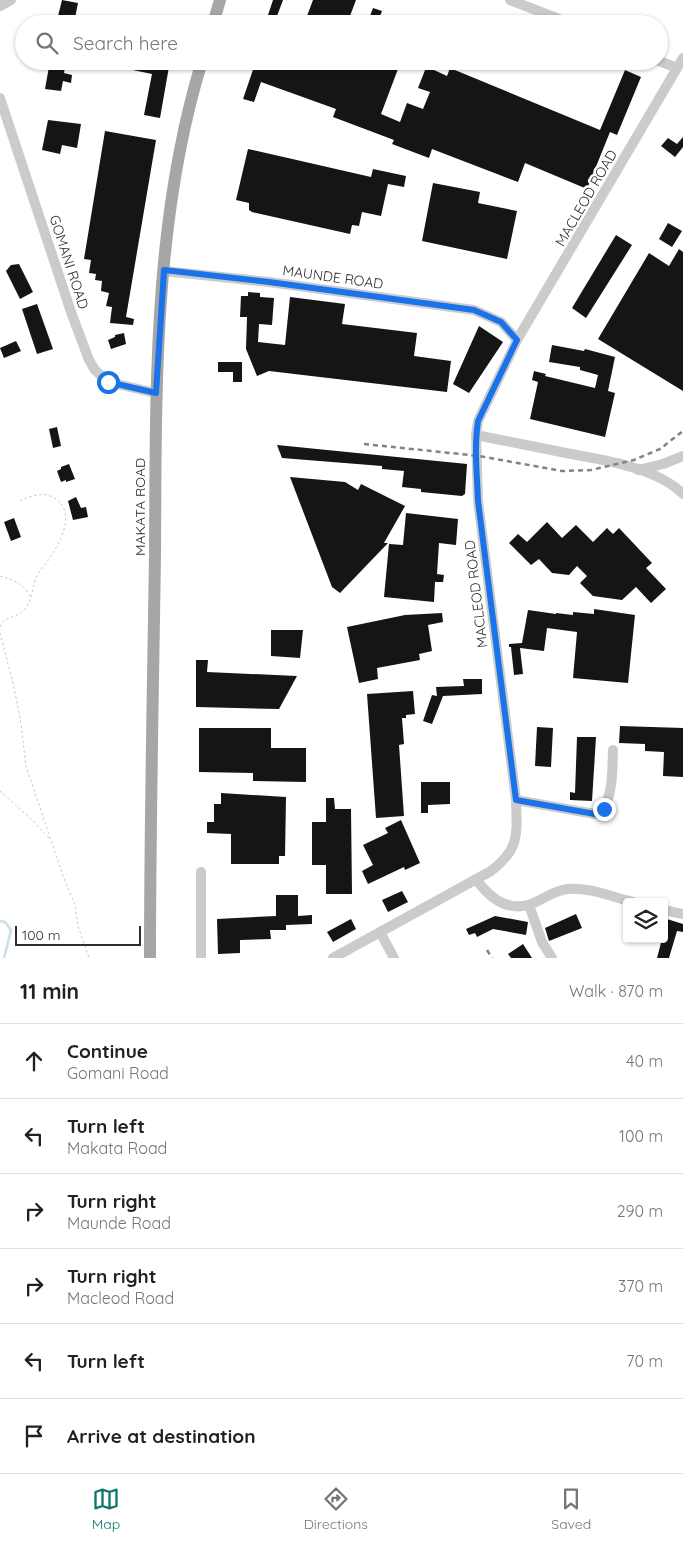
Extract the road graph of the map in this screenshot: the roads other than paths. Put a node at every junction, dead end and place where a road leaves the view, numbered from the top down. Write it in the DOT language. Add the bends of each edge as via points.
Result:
graph roads {
  1 [pos="10,0"];
  2 [pos="220,0"];
  3 [pos="510,0"];
  4 [pos="0,6"];
  5 [pos="216,15"];
  6 [pos="549,15"];
  7 [pos="683,58"];
  8 [pos="668,64"];
  9 [pos="677,68"];
  10 [pos="200,70"];
  11 [pos="0,98"];
  12 [pos="164,270"];
  13 [pos="517,340"];
  14 [pos="156,393"];
  15 [pos="476,435"];
  16 [pos="683,456"];
  17 [pos="637,470"];
  18 [pos="683,494"];
  19 [pos="613,750"];
  20 [pos="516,800"];
  21 [pos="201,872"];
  22 [pos="476,879"];
  23 [pos="623,900"];
  24 [pos="529,905"];
  25 [pos="668,911"];
  26 [pos="683,914"];
  27 [pos="380,932"];
  28 [pos="150,958"];
  29 [pos="202,958"];
  30 [pos="333,958"];
  31 [pos="394,958"];
  32 [pos="552,958"];
  1 -- 4 [label="street"];
  2 -- 5 [label="main road"];
  3 -- 6 [label="street"];
  7 -- 9 [label="street, MACLEOD ROAD"];
  8 -- 9 [label="street"];
  9 -- 13 [label="street, MACLEOD ROAD"];
  10 -- 12 [label="main road, MAKATA ROAD" via="180,150"];
  11 -- 14 [label="street, GOMANI ROAD" via="89,360 108,382"];
  12 -- 13 [label="street, MAUNDE ROAD" via="474,310 501,322"];
  12 -- 14 [label="main road, MAKATA ROAD"];
  13 -- 15 [label="street, MACLEOD ROAD" via="480,415"];
  14 -- 28 [label="main road, MAKATA ROAD"];
  15 -- 17 [label="street" via="618,463"];
  15 -- 20 [label="street, MACLEOD ROAD" via="478,501"];
  16 -- 17 [label="street"];
  17 -- 18 [label="street" via="659,477"];
  19 -- 20 [label="street" via="611,783 600,813"];
  20 -- 22 [label="street, MACLEOD ROAD" via="512,850 497,866"];
  21 -- 29 [label="street"];
  22 -- 24 [label="street" via="497,901 516,906"];
  22 -- 27 [label="street, MACLEOD ROAD"];
  23 -- 24 [label="street" via="580,889 566,889"];
  24 -- 32 [label="street" via="542,942"];
  25 -- 26 [label="street"];
  27 -- 30 [label="street, MACLEOD ROAD"];
  27 -- 31 [label="street"];
}
